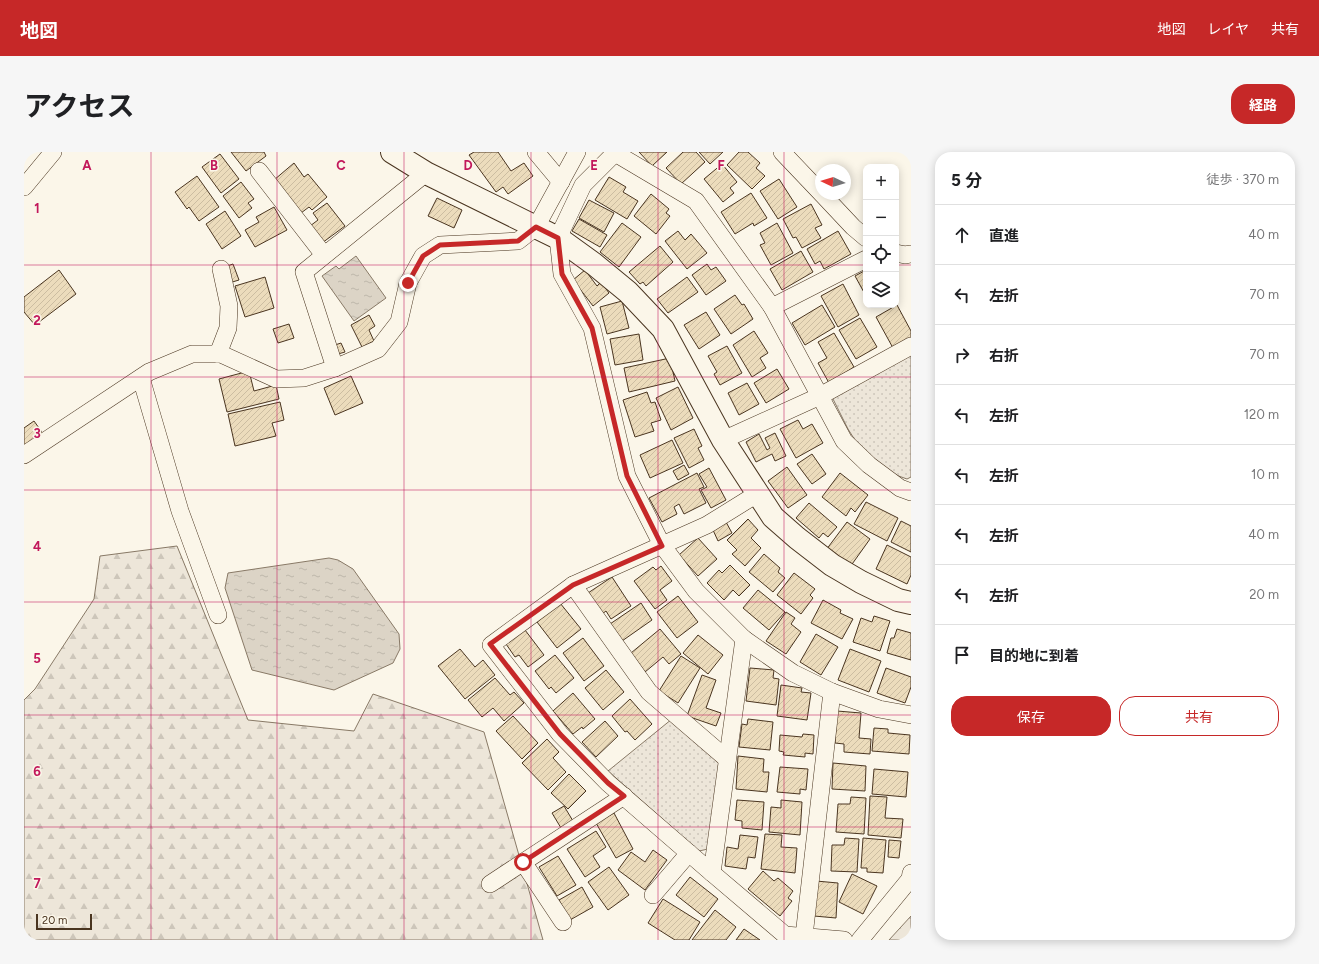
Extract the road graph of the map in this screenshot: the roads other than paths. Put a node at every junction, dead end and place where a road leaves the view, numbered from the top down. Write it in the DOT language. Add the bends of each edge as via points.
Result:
graph roads {
  1 [pos="54,152"];
  2 [pos="392,152"];
  3 [pos="536,152"];
  4 [pos="577,152"];
  5 [pos="782,152"];
  6 [pos="616,153"];
  7 [pos="259,171"];
  8 [pos="426,173"];
  9 [pos="561,182"];
  10 [pos="24,186"];
  11 [pos="815,188"];
  12 [pos="827,200"];
  13 [pos="536,227"];
  14 [pos="864,236"];
  15 [pos="558,238"];
  16 [pos="899,254"];
  17 [pos="911,254"];
  18 [pos="324,256"];
  19 [pos="863,261"];
  20 [pos="221,269"];
  21 [pos="772,307"];
  22 [pos="911,346"];
  23 [pos="218,354"];
  24 [pos="335,368"];
  25 [pos="141,378"];
  26 [pos="820,396"];
  27 [pos="723,440"];
  28 [pos="24,455"];
  29 [pos="911,492"];
  30 [pos="757,494"];
  31 [pos="662,546"];
  32 [pos="573,585"];
  33 [pos="911,603"];
  34 [pos="218,615"];
  35 [pos="744,639"];
  36 [pos="832,692"];
  37 [pos="911,715"];
  38 [pos="727,759"];
  39 [pos="624,796"];
  40 [pos="689,853"];
  41 [pos="523,862"];
  42 [pos="712,873"];
  43 [pos="911,873"];
  44 [pos="490,884"];
  45 [pos="653,895"];
  46 [pos="563,922"];
  47 [pos="804,936"];
  48 [pos="784,937"];
  49 [pos="844,940"];
  50 [pos="860,940"];
  1 -- 10 [label="street"];
  2 -- 8 [label="street"];
  3 -- 9 [label="street"];
  4 -- 9 [label="street"];
  5 -- 11 [label="street"];
  6 -- 15 [label="street" via="583,185"];
  6 -- 21 [label="street" via="696,201"];
  7 -- 18 [label="street"];
  8 -- 13 [label="street"];
  8 -- 18 [label="street"];
  9 -- 13 [label="street"];
  12 -- 14 [label="street"];
  13 -- 15 [label="street"];
  13 -- 24 [label="street" via="518,241 440,245 423,256 408,283 398,322 378,349"];
  15 -- 27 [label="street" via="628,292 662,329"];
  15 -- 31 [label="street" via="562,274 592,328 627,476"];
  16 -- 17 [label="street"];
  18 -- 24 [label="street" via="304,272"];
  19 -- 21 [label="street"];
  20 -- 23 [label="street" via="229,306 228,328"];
  21 -- 26 [label="street"];
  22 -- 26 [label="street"];
  23 -- 24 [label="street" via="276,379 304,378"];
  23 -- 25 [label="street" via="192,354 149,372"];
  25 -- 28 [label="street"];
  25 -- 34 [label="street" via="180,511"];
  26 -- 27 [label="street"];
  26 -- 29 [label="street" via="844,441 869,465 900,488"];
  27 -- 30 [label="street"];
  30 -- 31 [label="street" via="707,525"];
  30 -- 33 [label="street" via="773,517 832,565 898,600"];
  31 -- 32 [label="street"];
  31 -- 35 [label="street" via="696,591"];
  32 -- 38 [label="street" via="649,692"];
  32 -- 39 [label="street" via="490,644 560,734"];
  35 -- 36 [label="street" via="793,673"];
  35 -- 38 [label="street"];
  36 -- 37 [label="street" via="879,709"];
  36 -- 47 [label="street"];
  38 -- 42 [label="street"];
  39 -- 40 [label="street"];
  39 -- 41 [label="street"];
  40 -- 42 [label="street"];
  40 -- 45 [label="street"];
  41 -- 44 [label="street"];
  41 -- 46 [label="street"];
  42 -- 48 [label="street"];
  43 -- 50 [label="street" via="910,879"];
  47 -- 48 [label="street"];
  47 -- 49 [label="street"];
}
